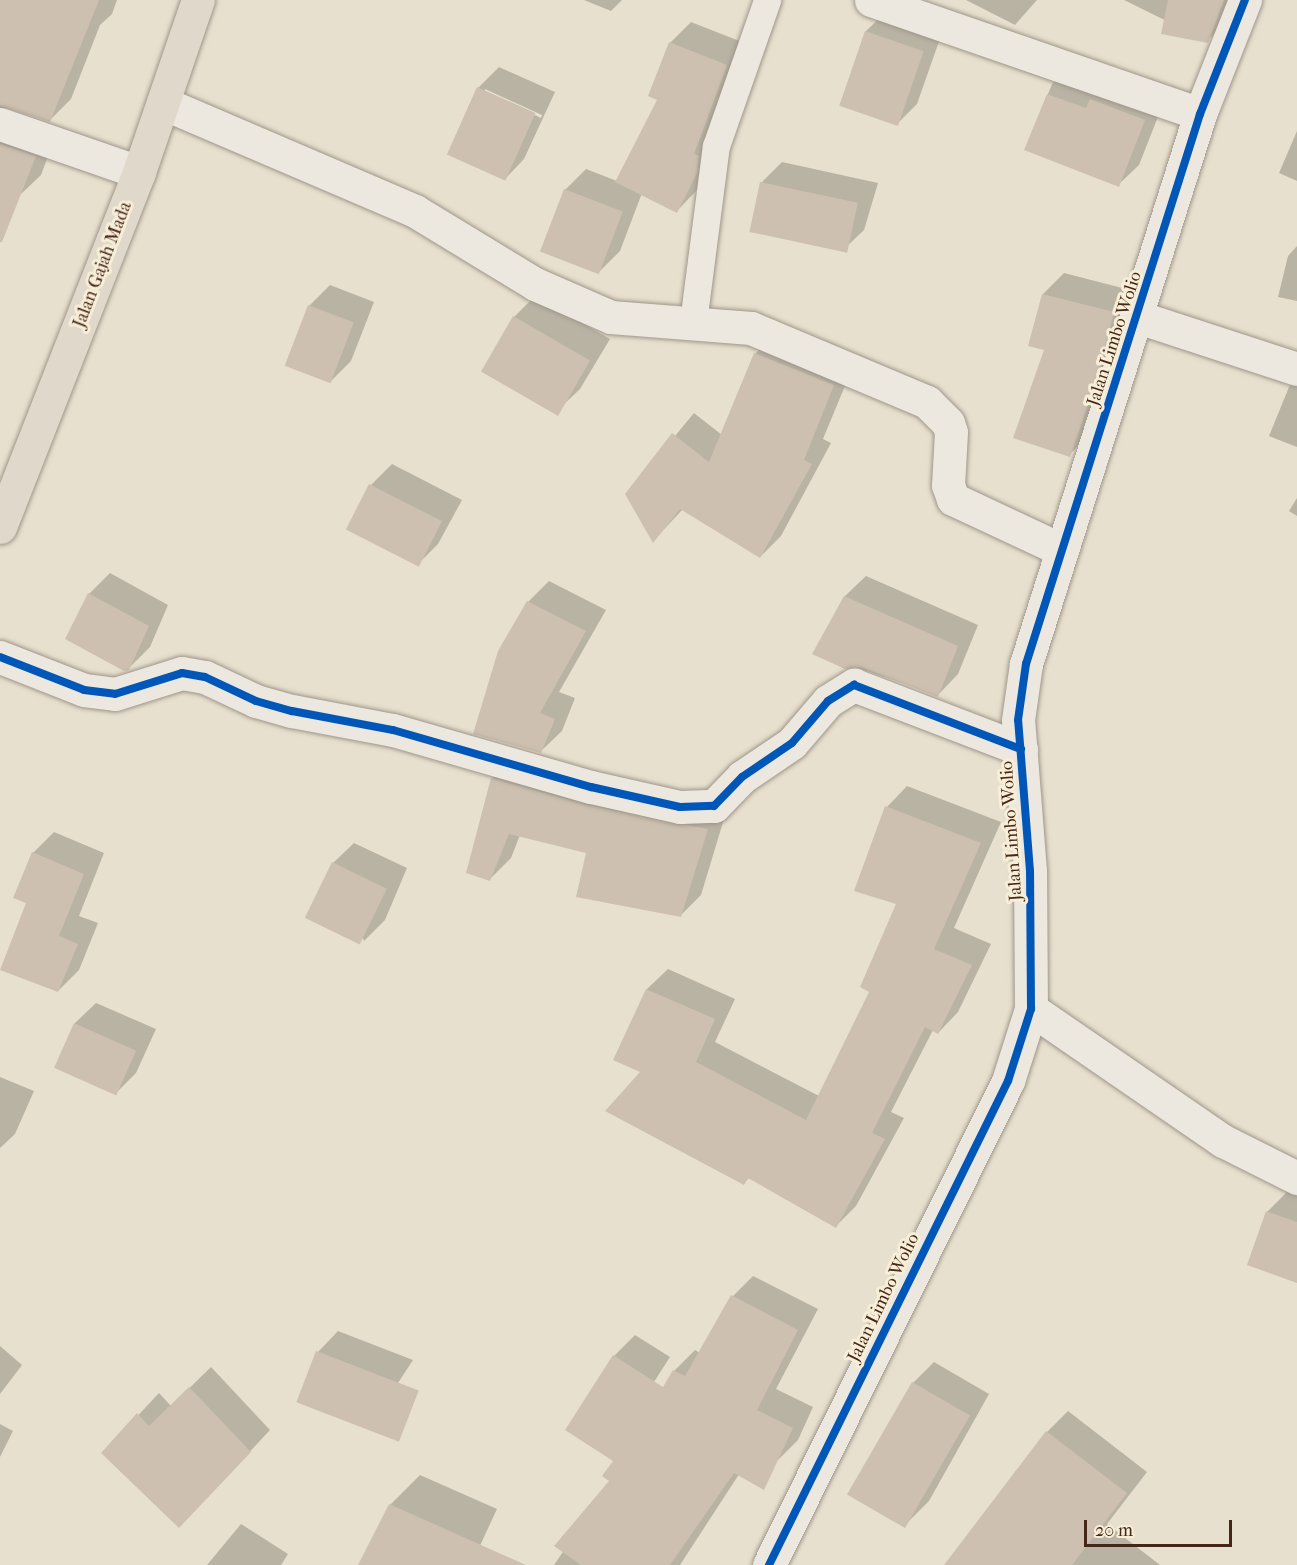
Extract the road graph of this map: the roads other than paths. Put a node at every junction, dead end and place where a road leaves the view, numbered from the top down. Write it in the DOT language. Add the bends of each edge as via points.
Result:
graph roads {
  1 [pos="198,0"];
  2 [pos="767,0"];
  3 [pos="871,0"];
  4 [pos="1245,0"];
  5 [pos="163,103"];
  6 [pos="1200,114"];
  7 [pos="0,124"];
  8 [pos="139,172"];
  9 [pos="1138,317"];
  10 [pos="693,322"];
  11 [pos="1297,369"];
  12 [pos="0,527"];
  13 [pos="1062,550"];
  14 [pos="0,657"];
  15 [pos="1021,750"];
  16 [pos="1031,1009"];
  17 [pos="1297,1178"];
  18 [pos="769,1565"];
  1 -- 5 [label="highway, Jalan Gajah Mada"];
  2 -- 10 [label="lane" via="716,146"];
  3 -- 6 [label="street"];
  4 -- 6 [label="street, Jalan Limbo Wolio"];
  5 -- 8 [label="highway, Jalan Gajah Mada"];
  5 -- 10 [label="street" via="415,212 534,284 611,317"];
  6 -- 9 [label="street, Jalan Limbo Wolio"];
  7 -- 8 [label="street"];
  8 -- 12 [label="highway, Jalan Gajah Mada"];
  9 -- 11 [label="street"];
  9 -- 13 [label="street, Jalan Limbo Wolio"];
  10 -- 13 [label="street" via="750,328 927,402 948,423 951,432 948,485 953,499"];
  13 -- 15 [label="street, Jalan Limbo Wolio" via="1026,664 1018,720"];
  14 -- 15 [label="street" via="84,690 115,694 162,677 205,676 255,701 393,730 591,787 680,807 714,806 742,777 792,743 828,700 854,685"];
  15 -- 16 [label="street, Jalan Limbo Wolio" via="1031,882"];
  16 -- 17 [label="street" via="1223,1141"];
  16 -- 18 [label="street, Jalan Limbo Wolio" via="1008,1082"];
}
